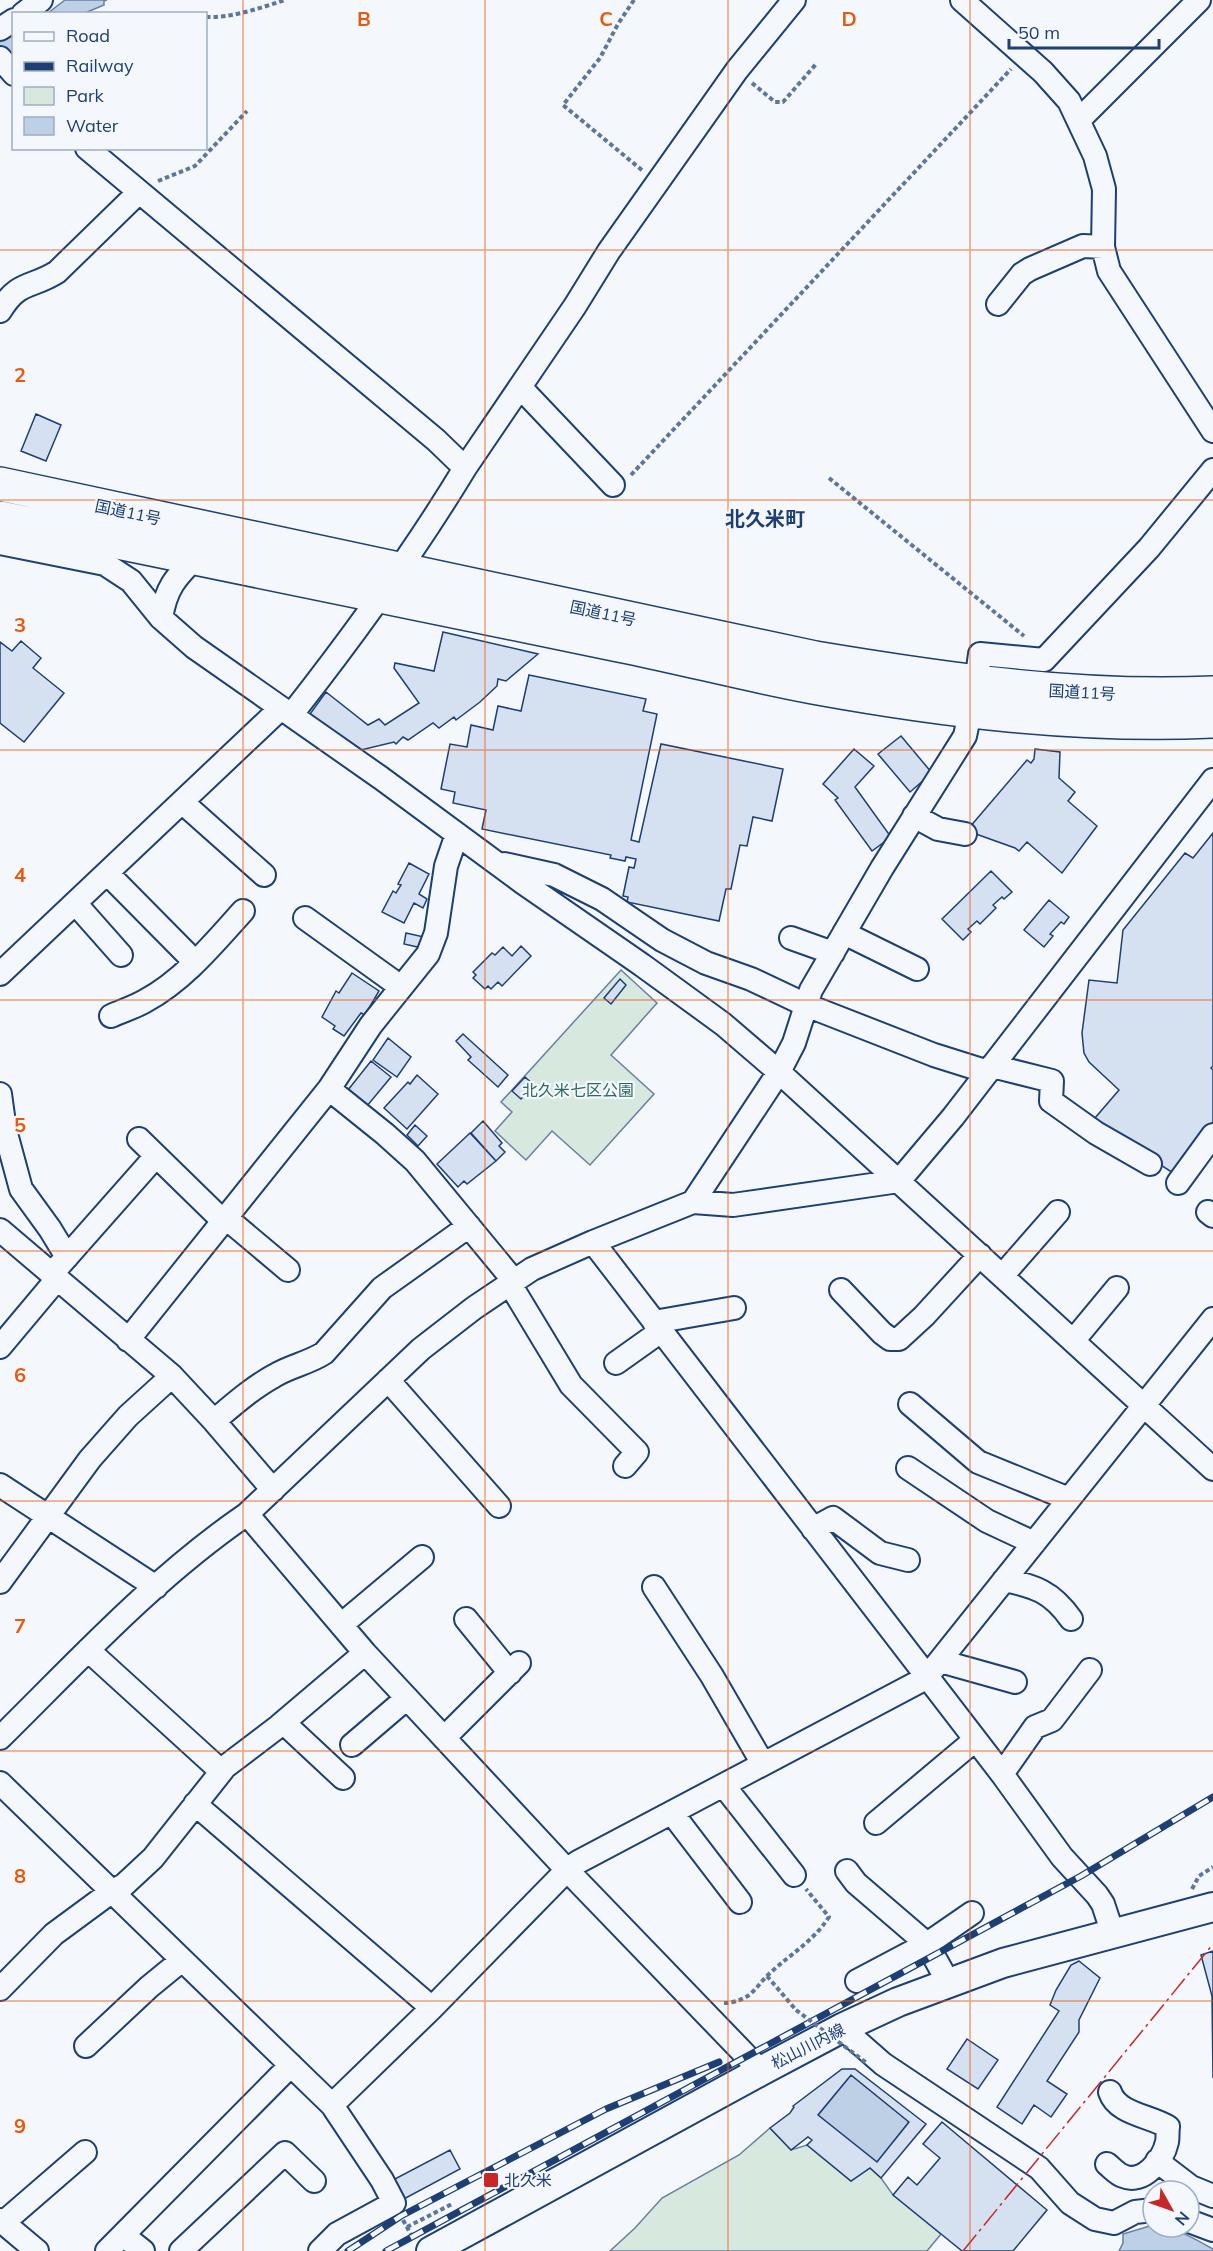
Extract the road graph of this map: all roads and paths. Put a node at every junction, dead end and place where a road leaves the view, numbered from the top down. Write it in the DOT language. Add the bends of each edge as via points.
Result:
graph roads {
  1 [pos="41,0"];
  2 [pos="285,0"];
  3 [pos="634,0"];
  4 [pos="794,0"];
  5 [pos="962,0"];
  6 [pos="1199,0"];
  7 [pos="22,12"];
  8 [pos="207,17"];
  9 [pos="1024,55"];
  10 [pos="817,63"];
  11 [pos="737,70"];
  12 [pos="247,111"];
  13 [pos="1079,120"];
  14 [pos="89,150"];
  15 [pos="657,183"];
  16 [pos="138,193"];
  17 [pos="1103,247"];
  18 [pos="998,304"];
  19 [pos="0,310"];
  20 [pos="520,387"];
  21 [pos="1213,431"];
  22 [pos="465,468"];
  23 [pos="1213,470"];
  24 [pos="829,478"];
  25 [pos="0,484"];
  26 [pos="614,485"];
  27 [pos="2,540"];
  28 [pos="196,557"];
  29 [pos="390,583"];
  30 [pos="161,618"];
  31 [pos="1048,656"];
  32 [pos="1213,693"];
  33 [pos="973,697"];
  34 [pos="286,711"];
  35 [pos="1213,721"];
  36 [pos="1213,780"];
  37 [pos="182,802"];
  38 [pos="914,816"];
  39 [pos="457,834"];
  40 [pos="965,834"];
  41 [pos="497,863"];
  42 [pos="107,873"];
  43 [pos="264,874"];
  44 [pos="75,903"];
  45 [pos="243,910"];
  46 [pos="305,918"];
  47 [pos="844,933"];
  48 [pos="791,938"];
  49 [pos="833,953"];
  50 [pos="121,955"];
  51 [pos="195,962"];
  52 [pos="917,969"];
  53 [pos="0,974"];
  54 [pos="401,987"];
  55 [pos="806,1005"];
  56 [pos="111,1016"];
  57 [pos="990,1069"];
  58 [pos="779,1072"];
  59 [pos="329,1089"];
  60 [pos="0,1094"];
  61 [pos="1213,1135"];
  62 [pos="139,1139"];
  63 [pos="156,1156"];
  64 [pos="1150,1164"];
  65 [pos="899,1181"];
  66 [pos="1178,1183"];
  67 [pos="693,1202"];
  68 [pos="1058,1212"];
  69 [pos="224,1218"];
  70 [pos="470,1226"];
  71 [pos="0,1230"];
  72 [pos="593,1242"];
  73 [pos="980,1256"];
  74 [pos="67,1257"];
  75 [pos="288,1270"];
  76 [pos="1002,1276"];
  77 [pos="54,1277"];
  78 [pos="512,1283"];
  79 [pos="1118,1288"];
  80 [pos="841,1290"];
  81 [pos="734,1308"];
  82 [pos="1213,1319"];
  83 [pos="658,1327"];
  84 [pos="128,1340"];
  85 [pos="1073,1341"];
  86 [pos="0,1347"];
  87 [pos="616,1363"];
  88 [pos="172,1376"];
  89 [pos="388,1380"];
  90 [pos="910,1404"];
  91 [pos="1143,1406"];
  92 [pos="214,1421"];
  93 [pos="625,1466"];
  94 [pos="908,1468"];
  95 [pos="1213,1468"];
  96 [pos="0,1485"];
  97 [pos="273,1490"];
  98 [pos="1069,1499"];
  99 [pos="499,1506"];
  100 [pos="247,1514"];
  101 [pos="46,1517"];
  102 [pos="813,1529"];
  103 [pos="1034,1543"];
  104 [pos="422,1557"];
  105 [pos="908,1560"];
  106 [pos="1004,1580"];
  107 [pos="0,1582"];
  108 [pos="156,1587"];
  109 [pos="654,1587"];
  110 [pos="1071,1618"];
  111 [pos="466,1619"];
  112 [pos="341,1625"];
  113 [pos="88,1650"];
  114 [pos="365,1653"];
  115 [pos="933,1669"];
  116 [pos="1090,1670"];
  117 [pos="1015,1682"];
  118 [pos="407,1698"];
  119 [pos="284,1723"];
  120 [pos="0,1738"];
  121 [pos="444,1738"];
  122 [pos="975,1740"];
  123 [pos="352,1745"];
  124 [pos="764,1764"];
  125 [pos="221,1772"];
  126 [pos="1002,1774"];
  127 [pos="343,1778"];
  128 [pos="0,1783"];
  129 [pos="724,1786"];
  130 [pos="195,1804"];
  131 [pos="672,1812"];
  132 [pos="876,1823"];
  133 [pos="567,1870"];
  134 [pos="847,1871"];
  135 [pos="794,1875"];
  136 [pos="111,1892"];
  137 [pos="740,1902"];
  138 [pos="1213,1908"];
  139 [pos="972,1913"];
  140 [pos="1113,1934"];
  141 [pos="927,1944"];
  142 [pos="182,1960"];
  143 [pos="767,1976"];
  144 [pos="857,1981"];
  145 [pos="948,1982"];
  146 [pos="0,1989"];
  147 [pos="432,2008"];
  148 [pos="700,2008"];
  149 [pos="842,2028"];
  150 [pos="86,2046"];
  151 [pos="868,2064"];
  152 [pos="291,2065"];
  153 [pos="761,2071"];
  154 [pos="1110,2092"];
  155 [pos="332,2105"];
  156 [pos="85,2152"];
  157 [pos="1157,2161"];
  158 [pos="1107,2164"];
  159 [pos="314,2181"];
  160 [pos="1213,2196"];
  161 [pos="394,2203"];
  162 [pos="452,2204"];
  163 [pos="1141,2211"];
  164 [pos="2,2221"];
  165 [pos="407,2226"];
  166 [pos="123,2235"];
  167 [pos="424,2248"];
  168 [pos="37,2251"];
  169 [pos="107,2251"];
  170 [pos="143,2251"];
  171 [pos="181,2251"];
  172 [pos="320,2251"];
  1 -- 7 [label="street"];
  2 -- 8 [label="path"];
  3 -- 15 [label="path" via="600,58 563,105"];
  4 -- 11 [label="street"];
  5 -- 9 [label="street"];
  6 -- 13 [label="street"];
  9 -- 13 [label="street" via="1069,101"];
  9 -- 26 [label="path" via="618,489"];
  10 -- 11 [label="path" via="783,102 775,102"];
  11 -- 15 [label="street"];
  12 -- 16 [label="path" via="195,166"];
  13 -- 17 [label="street" via="1104,189"];
  14 -- 16 [label="street"];
  15 -- 20 [label="street"];
  16 -- 19 [label="street" via="57,272 18,288"];
  16 -- 22 [label="street"];
  17 -- 18 [label="street" via="1083,246 1030,268"];
  17 -- 21 [label="street" via="1109,271"];
  20 -- 22 [label="street"];
  20 -- 26 [label="street"];
  22 -- 29 [label="street"];
  23 -- 31 [label="street" via="1149,548"];
  24 -- 31 [label="path"];
  25 -- 29 [label="highway, 国道11号"];
  27 -- 28 [label="highway, 国道11号"];
  27 -- 30 [label="street" via="105,564 131,581"];
  28 -- 29 [label="highway, 国道11号"];
  28 -- 30 [label="street" via="164,597"];
  29 -- 33 [label="highway, 国道11号" via="810,686 912,704"];
  29 -- 34 [label="street" via="346,646"];
  30 -- 34 [label="street" via="194,647"];
  31 -- 33 [label="street" via="1044,660 980,654"];
  32 -- 33 [label="highway, 国道11号" via="1135,694 1019,688"];
  33 -- 35 [label="highway, 国道11号" via="1100,722"];
  33 -- 38 [label="street" via="965,736"];
  34 -- 37 [label="street"];
  34 -- 39 [label="street"];
  36 -- 57 [label="street"];
  37 -- 42 [label="street"];
  37 -- 43 [label="street"];
  38 -- 40 [label="street" via="938,829"];
  38 -- 47 [label="street"];
  39 -- 41 [label="street"];
  39 -- 54 [label="street" via="446,866 436,933 428,954"];
  41 -- 55 [label="street" via="554,875 602,899 662,940 706,963"];
  41 -- 58 [label="street" via="723,1024"];
  42 -- 44 [label="street"];
  42 -- 51 [label="street"];
  44 -- 50 [label="street"];
  44 -- 53 [label="street"];
  45 -- 51 [label="street"];
  46 -- 54 [label="street"];
  47 -- 49 [label="street"];
  47 -- 52 [label="street"];
  48 -- 49 [label="street"];
  49 -- 55 [label="street"];
  51 -- 56 [label="street" via="146,1001"];
  54 -- 59 [label="street"];
  55 -- 57 [label="street" via="934,1055"];
  55 -- 58 [label="street"];
  57 -- 64 [label="street" via="1052,1081 1051,1101"];
  57 -- 65 [label="street"];
  58 -- 65 [label="street"];
  58 -- 67 [label="street"];
  59 -- 69 [label="street"];
  59 -- 70 [label="street" via="415,1161"];
  60 -- 74 [label="street" via="21,1189"];
  61 -- 66 [label="street"];
  62 -- 63 [label="street"];
  63 -- 69 [label="street"];
  63 -- 74 [label="street"];
  65 -- 67 [label="street" via="733,1205"];
  65 -- 73 [label="street"];
  67 -- 72 [label="street"];
  68 -- 76 [label="street"];
  69 -- 75 [label="street"];
  69 -- 84 [label="street"];
  70 -- 78 [label="street"];
  70 -- 92 [label="street" via="382,1288 324,1353 272,1377"];
  71 -- 77 [label="street"];
  72 -- 78 [label="street" via="532,1269"];
  72 -- 83 [label="street"];
  73 -- 76 [label="street"];
  73 -- 80 [label="street" via="899,1339 890,1340"];
  74 -- 77 [label="street"];
  76 -- 85 [label="street"];
  77 -- 84 [label="street"];
  77 -- 86 [label="street"];
  78 -- 89 [label="street" via="422,1349"];
  78 -- 93 [label="street" via="564,1390 637,1452"];
  79 -- 85 [label="street"];
  81 -- 83 [label="street"];
  82 -- 91 [label="street"];
  83 -- 87 [label="street"];
  83 -- 102 [label="street"];
  84 -- 88 [label="street"];
  85 -- 91 [label="street"];
  88 -- 92 [label="street"];
  88 -- 101 [label="street" via="128,1416"];
  89 -- 97 [label="street"];
  89 -- 99 [label="street"];
  90 -- 98 [label="street" via="978,1462"];
  91 -- 95 [label="street"];
  91 -- 98 [label="street"];
  92 -- 97 [label="street"];
  94 -- 103 [label="street" via="987,1521"];
  96 -- 101 [label="street"];
  97 -- 100 [label="street"];
  98 -- 103 [label="street"];
  100 -- 108 [label="street" via="216,1535"];
  100 -- 112 [label="street"];
  101 -- 107 [label="street"];
  101 -- 108 [label="street"];
  102 -- 105 [label="street" via="833,1518 880,1553"];
  102 -- 115 [label="street"];
  103 -- 106 [label="street"];
  104 -- 112 [label="street"];
  106 -- 110 [label="street" via="1045,1592"];
  106 -- 115 [label="street"];
  108 -- 113 [label="street"];
  109 -- 124 [label="street"];
  111 -- 121 [label="street" via="515,1668"];
  112 -- 114 [label="street"];
  113 -- 120 [label="street"];
  113 -- 125 [label="street"];
  114 -- 118 [label="street"];
  114 -- 119 [label="street"];
  115 -- 117 [label="street"];
  115 -- 122 [label="street"];
  115 -- 124 [label="street"];
  116 -- 126 [label="street" via="1052,1720 1035,1727"];
  118 -- 121 [label="street"];
  118 -- 123 [label="street"];
  119 -- 125 [label="street"];
  119 -- 127 [label="street"];
  121 -- 133 [label="street"];
  122 -- 126 [label="street"];
  122 -- 132 [label="street"];
  124 -- 129 [label="street"];
  125 -- 130 [label="street"];
  126 -- 140 [label="street" via="1062,1857 1097,1895"];
  128 -- 136 [label="street"];
  129 -- 131 [label="street"];
  129 -- 135 [label="street"];
  130 -- 136 [label="street" via="153,1858"];
  130 -- 147 [label="street"];
  131 -- 133 [label="street"];
  131 -- 137 [label="street"];
  133 -- 147 [label="street"];
  133 -- 148 [label="street"];
  134 -- 141 [label="street"];
  135 -- 143 [label="path" via="829,1917 811,1941"];
  136 -- 142 [label="street"];
  136 -- 146 [label="street" via="54,1934"];
  138 -- 140 [label="main road, 松山川内線"];
  139 -- 141 [label="street"];
  140 -- 145 [label="main road, 松山川内線"];
  141 -- 144 [label="street"];
  141 -- 145 [label="street"];
  142 -- 150 [label="street"];
  142 -- 152 [label="street"];
  143 -- 148 [label="path" via="746,1997 712,2002"];
  143 -- 151 [label="path, bridge" via="796,2010"];
  145 -- 149 [label="main road, 松山川内線"];
  147 -- 155 [label="street"];
  148 -- 153 [label="street"];
  149 -- 153 [label="main road, 松山川内線"];
  149 -- 163 [label="street" via="883,2064 1038,2168 1070,2203 1095,2219 1114,2223"];
  152 -- 155 [label="street"];
  152 -- 166 [label="street"];
  153 -- 167 [label="main road, 松山川内線"];
  154 -- 157 [label="street" via="1123,2108 1168,2127 1167,2143"];
  155 -- 161 [label="street"];
  156 -- 164 [label="street"];
  157 -- 158 [label="street" via="1143,2176 1134,2179 1121,2176"];
  157 -- 160 [label="street" via="1191,2187"];
  159 -- 171 [label="street" via="285,2153"];
  161 -- 165 [label="path"];
  161 -- 172 [label="street" via="337,2234"];
  162 -- 165 [label="path"];
  164 -- 168 [label="street"];
  165 -- 167 [label="path"];
  166 -- 169 [label="street"];
  166 -- 170 [label="street"];
}
